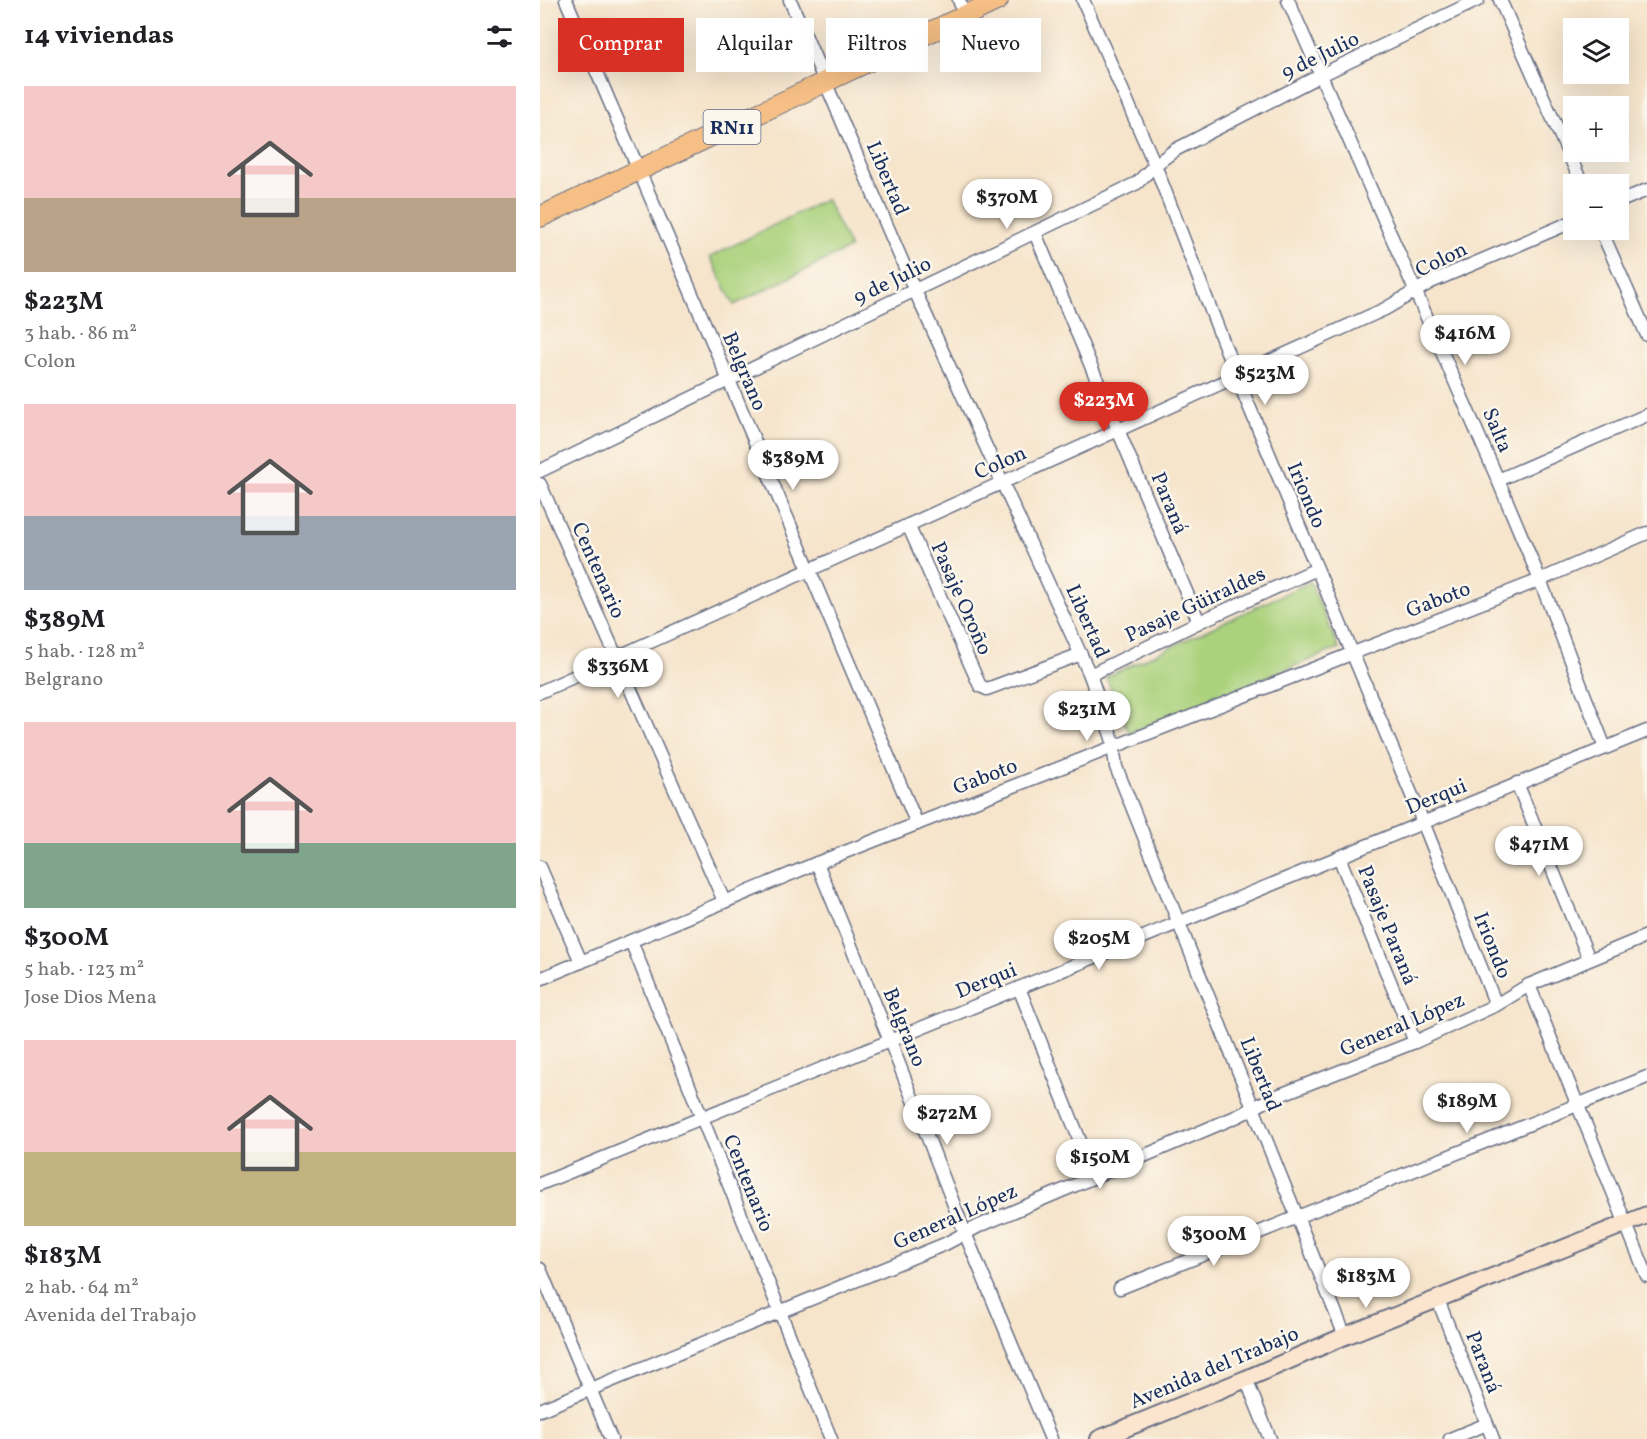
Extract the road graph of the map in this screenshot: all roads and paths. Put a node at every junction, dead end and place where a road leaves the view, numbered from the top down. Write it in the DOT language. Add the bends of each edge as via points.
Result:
graph roads {
  1 [pos="566,0"];
  2 [pos="790,0"];
  3 [pos="998,0"];
  4 [pos="1083,0"];
  5 [pos="1288,0"];
  6 [pos="1478,0"];
  7 [pos="1500,0"];
  8 [pos="962,8"];
  9 [pos="1321,75"];
  10 [pos="825,82"];
  11 [pos="1155,165"];
  12 [pos="639,171"];
  13 [pos="1577,174"];
  14 [pos="1647,190"];
  15 [pos="1629,197"];
  16 [pos="540,217"];
  17 [pos="1563,226"];
  18 [pos="1035,233"];
  19 [pos="1605,240"];
  20 [pos="915,291"];
  21 [pos="1417,292"];
  22 [pos="1647,335"];
  23 [pos="1236,375"];
  24 [pos="728,381"];
  25 [pos="1647,415"];
  26 [pos="1119,429"];
  27 [pos="540,471"];
  28 [pos="1498,480"];
  29 [pos="1004,482"];
  30 [pos="540,484"];
  31 [pos="908,525"];
  32 [pos="1647,533"];
  33 [pos="1317,569"];
  34 [pos="811,570"];
  35 [pos="1540,580"];
  36 [pos="1199,622"];
  37 [pos="1353,653"];
  38 [pos="1081,654"];
  39 [pos="616,658"];
  40 [pos="1090,675"];
  41 [pos="540,692"];
  42 [pos="1646,733"];
  43 [pos="1113,748"];
  44 [pos="1605,748"];
  45 [pos="1517,783"];
  46 [pos="1423,822"];
  47 [pos="917,824"];
  48 [pos="1339,857"];
  49 [pos="817,863"];
  50 [pos="540,867"];
  51 [pos="724,902"];
  52 [pos="1179,923"];
  53 [pos="1647,936"];
  54 [pos="631,941"];
  55 [pos="1589,959"];
  56 [pos="581,962"];
  57 [pos="540,979"];
  58 [pos="1529,985"];
  59 [pos="1019,988"];
  60 [pos="1496,1005"];
  61 [pos="890,1041"];
  62 [pos="1415,1042"];
  63 [pos="1647,1077"];
  64 [pos="1578,1105"];
  65 [pos="1253,1108"];
  66 [pos="702,1118"];
  67 [pos="1094,1176"];
  68 [pos="540,1184"];
  69 [pos="1647,1215"];
  70 [pos="1298,1218"];
  71 [pos="1626,1223"];
  72 [pos="965,1233"];
  73 [pos="540,1269"];
  74 [pos="1647,1276"];
  75 [pos="1120,1288"];
  76 [pos="1438,1299"];
  77 [pos="780,1313"];
  78 [pos="1345,1336"];
  79 [pos="1246,1379"];
  80 [pos="591,1390"];
  81 [pos="540,1410"];
  82 [pos="1487,1424"];
  83 [pos="611,1439"];
  84 [pos="831,1439"];
  85 [pos="1051,1439"];
  86 [pos="1099,1439"];
  87 [pos="1270,1439"];
  88 [pos="1450,1439"];
  89 [pos="1493,1439"];
  1 -- 12 [label="street, Belgrano"];
  2 -- 10 [label="street, Libertad"];
  3 -- 8 [label="main road, RN11"];
  4 -- 11 [label="street, Iriondo"];
  5 -- 9 [label="street, Salta"];
  6 -- 9 [label="street, 9 de Julio"];
  7 -- 13 [label="street"];
  8 -- 10 [label="main road, RN11"];
  9 -- 11 [label="street, 9 de Julio" via="1175,150"];
  9 -- 21 [label="street, Salta"];
  10 -- 12 [label="main road, RN11"];
  10 -- 20 [label="street, Libertad"];
  11 -- 18 [label="street, 9 de Julio" via="1137,183"];
  11 -- 23 [label="street, Iriondo"];
  12 -- 16 [label="main road, RN11"];
  12 -- 24 [label="street, Belgrano"];
  14 -- 15 [label="street"];
  17 -- 21 [label="street, Colon" via="1431,282"];
  18 -- 20 [label="street, 9 de Julio"];
  18 -- 26 [label="street, Paraná"];
  19 -- 22 [label="street"];
  20 -- 24 [label="street, 9 de Julio"];
  20 -- 29 [label="street, Libertad"];
  21 -- 23 [label="street, Colon"];
  21 -- 28 [label="street, Salta"];
  23 -- 26 [label="street, Colon"];
  23 -- 33 [label="street, Iriondo"];
  24 -- 27 [label="street, 9 de Julio"];
  24 -- 34 [label="street, Belgrano"];
  25 -- 28 [label="street"];
  26 -- 29 [label="street, Colon"];
  26 -- 36 [label="street, Paraná"];
  28 -- 35 [label="street, Salta"];
  29 -- 31 [label="street, Colon"];
  29 -- 38 [label="street, Libertad"];
  30 -- 39 [label="street, Centenario"];
  31 -- 34 [label="street, Colon"];
  31 -- 38 [label="street, Pasaje Oroño" via="980,686 987,689"];
  32 -- 35 [label="street, Gaboto"];
  33 -- 36 [label="street, Pasaje Güiraldes"];
  33 -- 37 [label="street, Iriondo"];
  34 -- 39 [label="street, Colon"];
  34 -- 47 [label="street, Belgrano"];
  35 -- 37 [label="street, Gaboto"];
  35 -- 44 [label="street, Salta"];
  36 -- 40 [label="street, Pasaje Güiraldes"];
  37 -- 43 [label="street, Gaboto"];
  37 -- 46 [label="street, Iriondo"];
  38 -- 40 [label="street, Libertad"];
  39 -- 41 [label="street, Colon"];
  39 -- 51 [label="street, Centenario"];
  40 -- 43 [label="street, Libertad"];
  42 -- 44 [label="street, Derqui"];
  43 -- 47 [label="street, Gaboto"];
  43 -- 52 [label="street, Libertad" via="1116,767"];
  44 -- 45 [label="street, Derqui"];
  45 -- 46 [label="street, Derqui"];
  45 -- 55 [label="street"];
  46 -- 48 [label="street, Derqui"];
  46 -- 60 [label="street, Iriondo"];
  47 -- 49 [label="street, Gaboto"];
  48 -- 52 [label="street, Derqui"];
  48 -- 62 [label="street, Pasaje Paraná"];
  49 -- 51 [label="street, Gaboto"];
  49 -- 61 [label="street, Belgrano"];
  50 -- 56 [label="street"];
  51 -- 54 [label="street, Gaboto"];
  52 -- 59 [label="street, Derqui"];
  52 -- 65 [label="street, Libertad"];
  53 -- 55 [label="street, General López"];
  54 -- 56 [label="street, Gaboto"];
  54 -- 66 [label="street, Centenario"];
  55 -- 58 [label="street, General López"];
  56 -- 57 [label="street, Gaboto"];
  58 -- 60 [label="street, General López"];
  58 -- 64 [label="street, Iriondo"];
  59 -- 61 [label="street, Derqui"];
  59 -- 67 [label="street"];
  60 -- 62 [label="street, General López"];
  61 -- 66 [label="street, Derqui"];
  61 -- 72 [label="street, Belgrano"];
  62 -- 65 [label="street, General López"];
  63 -- 64 [label="street"];
  64 -- 70 [label="street"];
  64 -- 71 [label="street, Iriondo"];
  65 -- 67 [label="street, General López"];
  65 -- 70 [label="street, Libertad"];
  66 -- 68 [label="street, Derqui"];
  66 -- 77 [label="street, Centenario"];
  67 -- 72 [label="street, General López"];
  69 -- 71 [label="street, Avenida del Trabajo"];
  70 -- 75 [label="street"];
  70 -- 78 [label="street, Libertad"];
  71 -- 74 [label="street, Iriondo"];
  71 -- 76 [label="street, Avenida del Trabajo"];
  72 -- 77 [label="street, General López"];
  72 -- 85 [label="street, Belgrano"];
  73 -- 80 [label="street"];
  76 -- 78 [label="street, Avenida del Trabajo"];
  76 -- 82 [label="street, Paraná"];
  77 -- 80 [label="street, General López"];
  77 -- 84 [label="street, Centenario"];
  78 -- 79 [label="street, Avenida del Trabajo"];
  79 -- 86 [label="street, Avenida del Trabajo"];
  79 -- 87 [label="street"];
  80 -- 81 [label="street, General López"];
  80 -- 83 [label="street"];
  82 -- 88 [label="street"];
  82 -- 89 [label="street, Paraná"];
}
